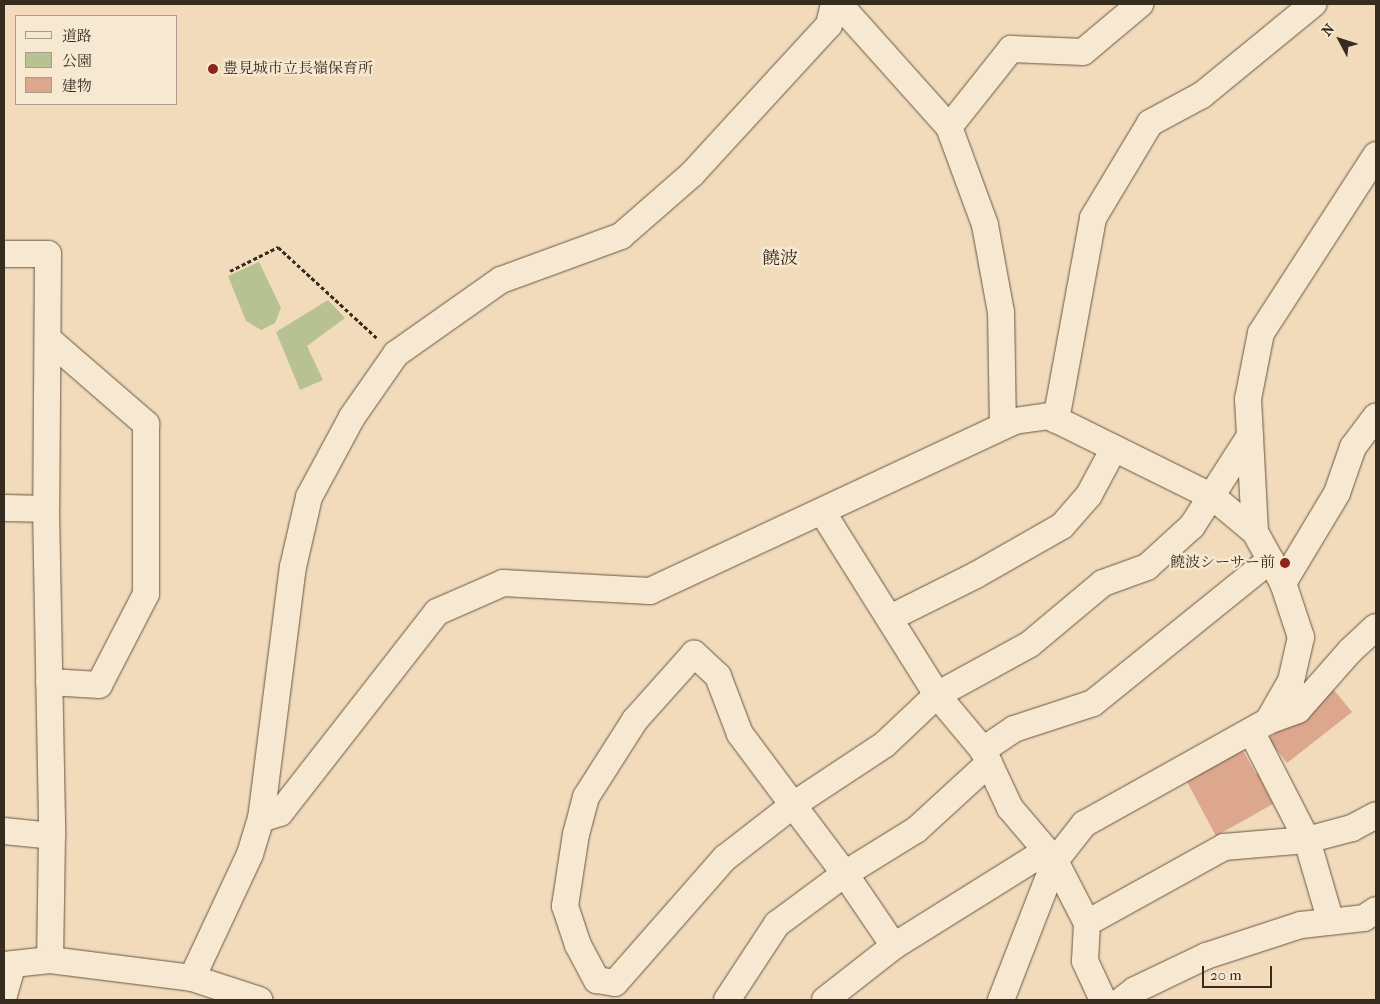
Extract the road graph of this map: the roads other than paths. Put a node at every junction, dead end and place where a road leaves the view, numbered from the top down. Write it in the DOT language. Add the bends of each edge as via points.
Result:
graph roads {
  1 [pos="834,4"];
  2 [pos="838,4"];
  3 [pos="1140,4"];
  4 [pos="1313,4"];
  5 [pos="949,127"];
  6 [pos="1376,155"];
  7 [pos="4,254"];
  8 [pos="48,338"];
  9 [pos="1376,417"];
  10 [pos="1056,420"];
  11 [pos="1003,426"];
  12 [pos="1250,436"];
  13 [pos="1113,450"];
  14 [pos="1213,497"];
  15 [pos="4,508"];
  16 [pos="46,508"];
  17 [pos="823,513"];
  18 [pos="1255,532"];
  19 [pos="1270,560"];
  20 [pos="1283,583"];
  21 [pos="890,618"];
  22 [pos="1376,627"];
  23 [pos="49,682"];
  24 [pos="937,695"];
  25 [pos="1259,726"];
  26 [pos="986,756"];
  27 [pos="793,805"];
  28 [pos="1376,815"];
  29 [pos="261,820"];
  30 [pos="4,832"];
  31 [pos="52,836"];
  32 [pos="1308,840"];
  33 [pos="1050,856"];
  34 [pos="845,874"];
  35 [pos="1376,910"];
  36 [pos="1331,922"];
  37 [pos="1087,923"];
  38 [pos="894,946"];
  39 [pos="50,960"];
  40 [pos="8,964"];
  41 [pos="192,978"];
  42 [pos="4,995"];
  43 [pos="259,1000"];
  44 [pos="728,1000"];
  45 [pos="826,1000"];
  46 [pos="1001,1000"];
  47 [pos="1104,1000"];
  48 [pos="1122,1000"];
  1 -- 29 [label="street" via="829,25 810,46 692,174 621,236 501,280 396,354 352,417 309,497 293,567"];
  2 -- 5 [label="street"];
  3 -- 5 [label="street" via="1083,52 1011,49"];
  4 -- 10 [label="street" via="1202,95 1150,123 1093,218"];
  5 -- 11 [label="street" via="985,225 1001,312"];
  6 -- 12 [label="street" via="1261,333 1248,399"];
  7 -- 8 [label="street" via="48,254"];
  8 -- 16 [label="street"];
  8 -- 23 [label="street" via="146,424 146,594 98,685"];
  9 -- 20 [label="street" via="1353,446 1337,493"];
  10 -- 11 [label="street" via="1049,416 1014,421"];
  10 -- 13 [label="street"];
  11 -- 17 [label="street"];
  12 -- 14 [label="street"];
  12 -- 18 [label="street"];
  13 -- 14 [label="street"];
  13 -- 21 [label="street" via="1089,495 1062,526 976,575"];
  14 -- 18 [label="street"];
  14 -- 24 [label="street" via="1192,526 1148,567 1103,583 1030,644"];
  15 -- 16 [label="street"];
  16 -- 23 [label="street"];
  17 -- 21 [label="street"];
  17 -- 29 [label="street" via="650,591 503,583 436,612 280,813"];
  18 -- 19 [label="street"];
  19 -- 20 [label="street"];
  19 -- 26 [label="street" via="1093,703 1014,728"];
  20 -- 25 [label="street" via="1300,637 1291,681"];
  21 -- 24 [label="street"];
  22 -- 25 [label="street" via="1350,651 1298,710"];
  23 -- 31 [label="street"];
  24 -- 26 [label="street"];
  24 -- 27 [label="street" via="885,744"];
  25 -- 32 [label="street"];
  25 -- 33 [label="street" via="1084,824"];
  26 -- 33 [label="street" via="1010,808"];
  26 -- 34 [label="street" via="916,830"];
  27 -- 27 [label="street" via="740,734 718,676 694,654 635,720 586,798 576,834 565,906 578,945 597,980 615,983 724,858"];
  27 -- 34 [label="street"];
  28 -- 32 [label="street" via="1352,828"];
  29 -- 41 [label="street" via="250,854"];
  30 -- 31 [label="street"];
  31 -- 39 [label="street"];
  32 -- 36 [label="street"];
  32 -- 37 [label="street" via="1224,847"];
  33 -- 37 [label="street"];
  33 -- 38 [label="street"];
  33 -- 46 [label="street"];
  34 -- 38 [label="street"];
  34 -- 44 [label="street" via="777,924"];
  35 -- 36 [label="street" via="1364,918"];
  36 -- 48 [label="street" via="1301,925 1206,956 1135,990"];
  37 -- 47 [label="street" via="1086,961"];
  38 -- 45 [label="street"];
  39 -- 40 [label="street"];
  39 -- 41 [label="street"];
  40 -- 42 [label="street"];
  41 -- 43 [label="street"];
}
